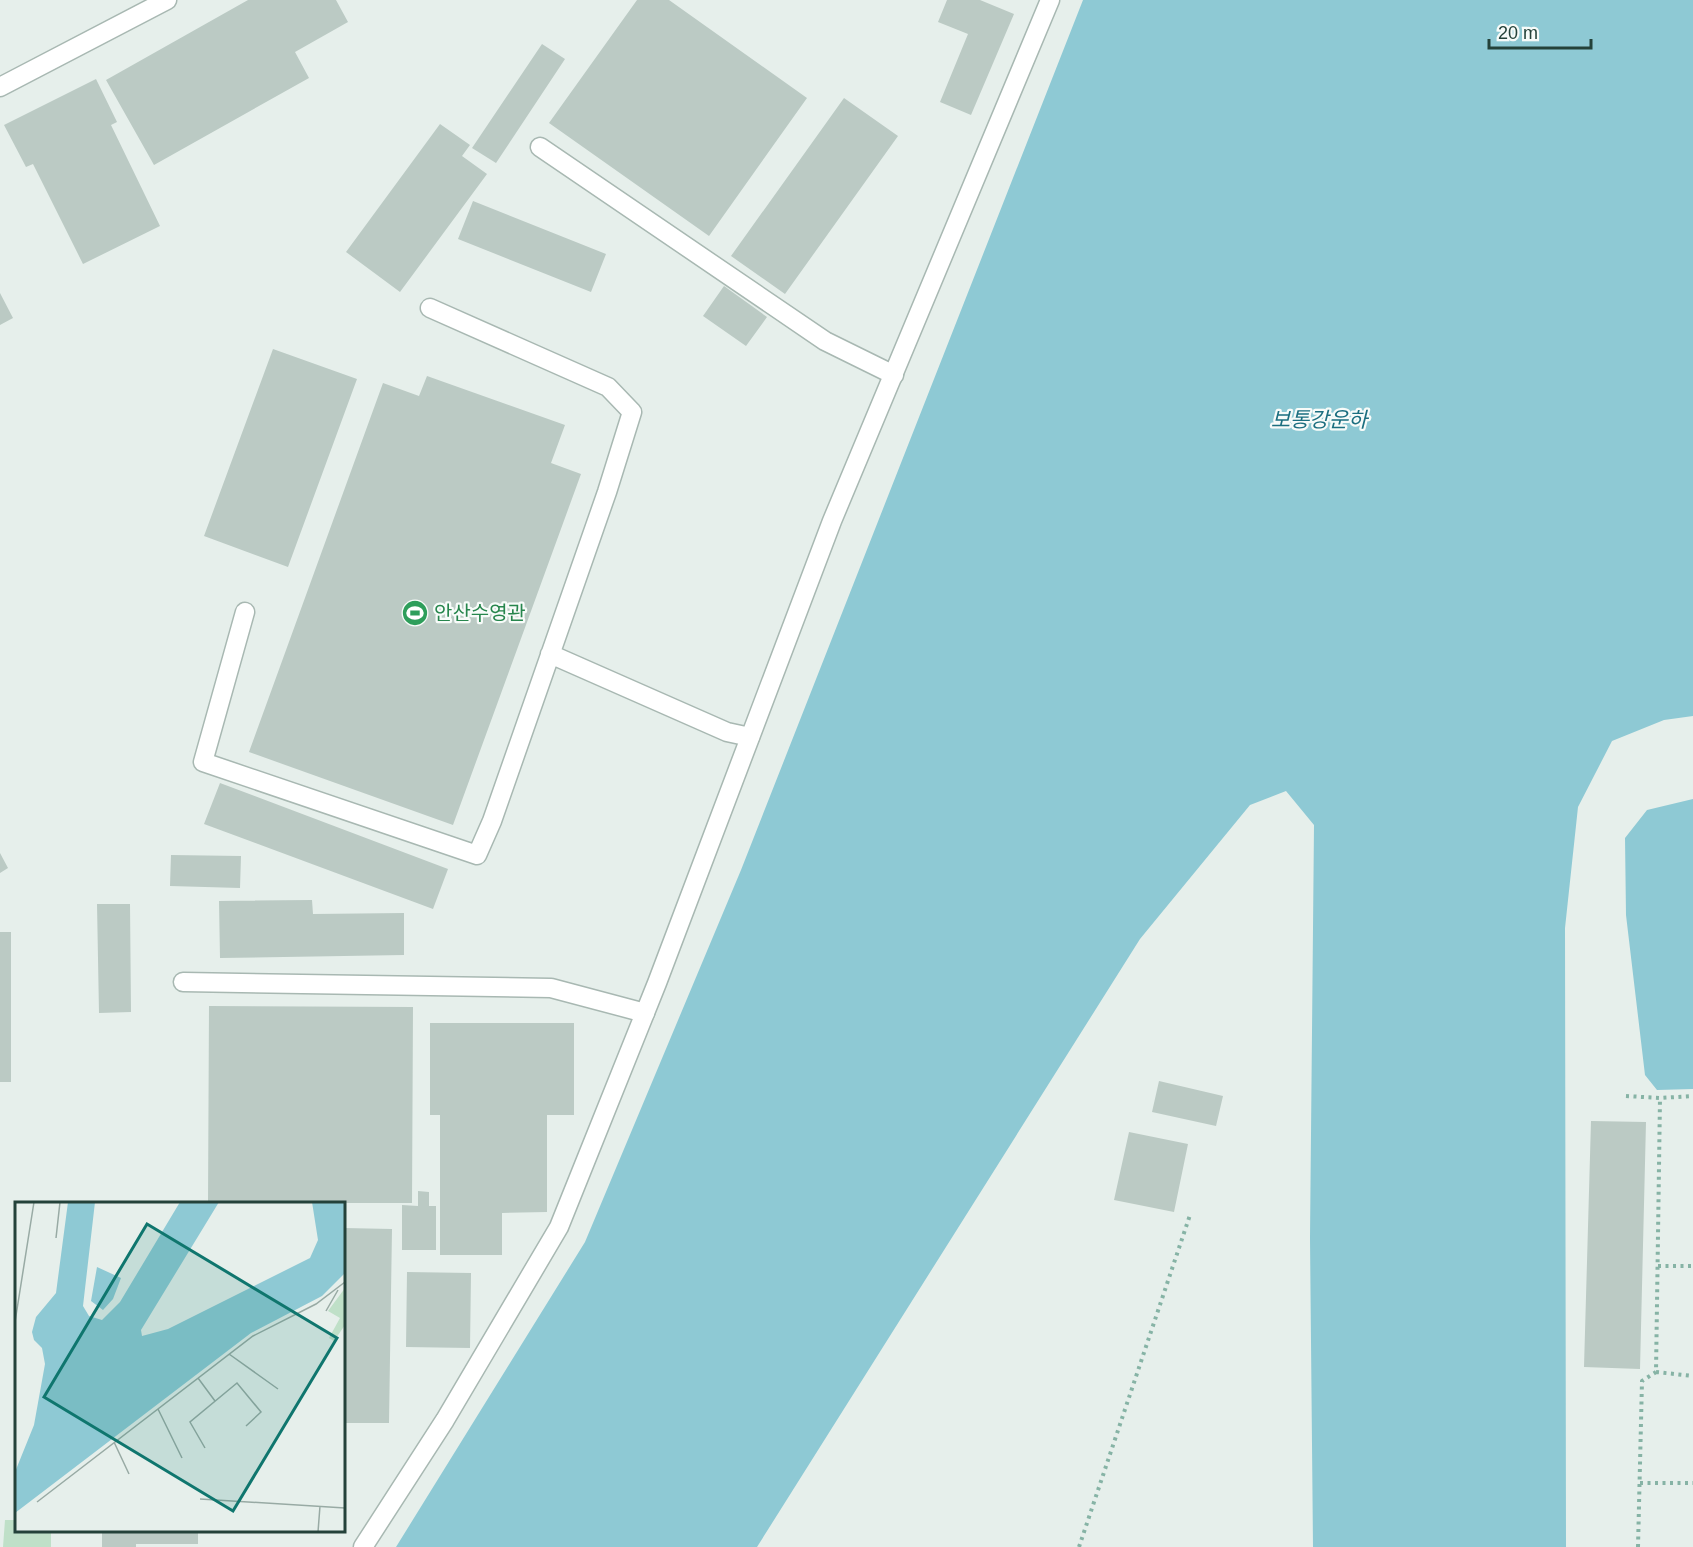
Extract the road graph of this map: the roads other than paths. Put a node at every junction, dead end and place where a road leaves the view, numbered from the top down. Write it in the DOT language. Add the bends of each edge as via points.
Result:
graph roads {
  1 [pos="167,0"];
  2 [pos="1050,0"];
  3 [pos="0,87"];
  4 [pos="540,147"];
  5 [pos="430,308"];
  6 [pos="894,375"];
  7 [pos="245,612"];
  8 [pos="550,654"];
  9 [pos="750,737"];
  10 [pos="183,981"];
  11 [pos="645,1013"];
  12 [pos="363,1547"];
  1 -- 3 [label="street"];
  2 -- 6 [label="street"];
  4 -- 6 [label="street" via="825,341"];
  5 -- 8 [label="street" via="608,387 632,412"];
  6 -- 9 [label="street" via="832,520"];
  7 -- 8 [label="street" via="203,762 477,855"];
  8 -- 9 [label="street" via="726,732"];
  9 -- 11 [label="street"];
  10 -- 11 [label="street" via="551,988"];
  11 -- 12 [label="street" via="559,1227 445,1420"];
}
